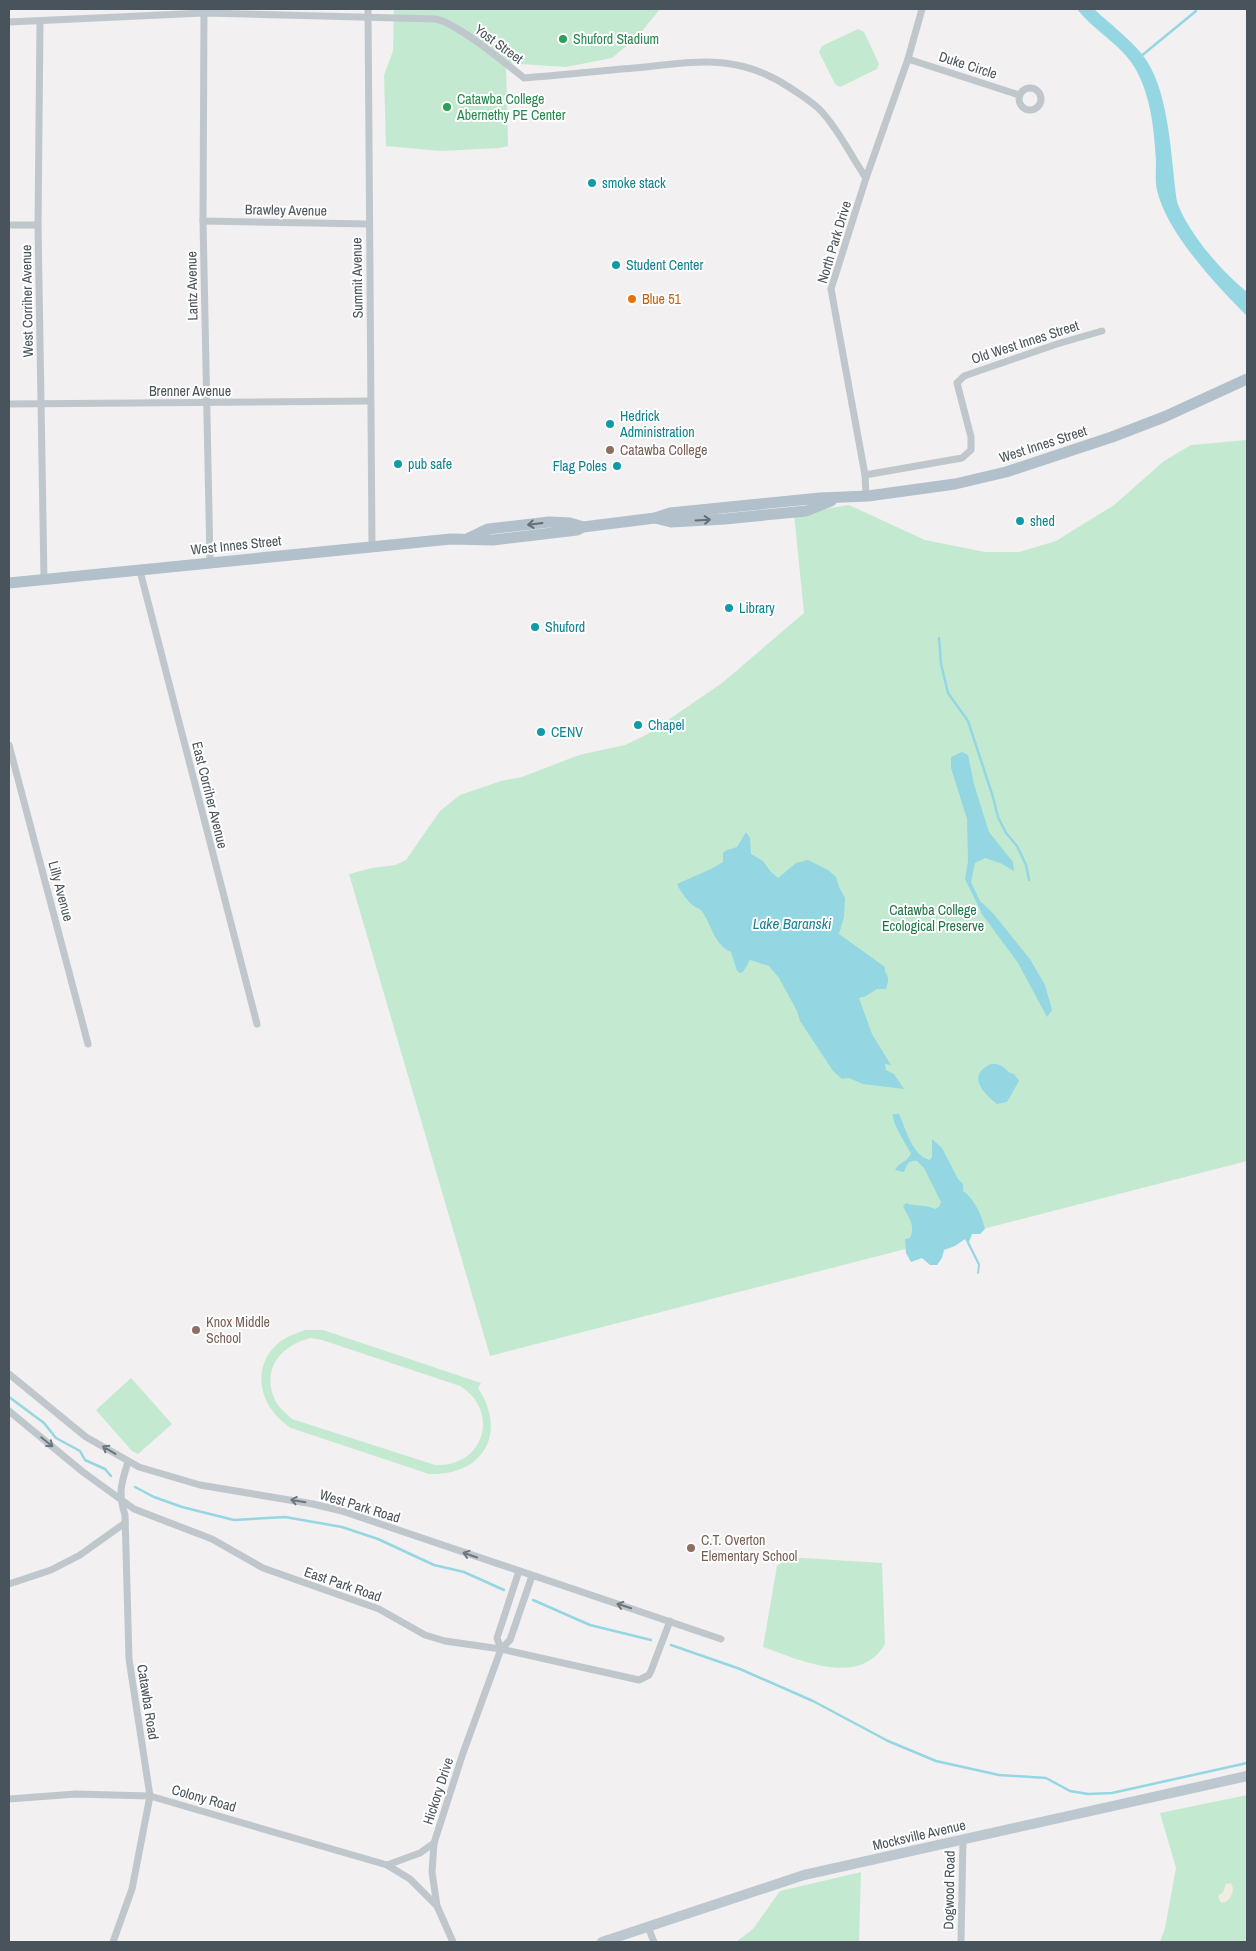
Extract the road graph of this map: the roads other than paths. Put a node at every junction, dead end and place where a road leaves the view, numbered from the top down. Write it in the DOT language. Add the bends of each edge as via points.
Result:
graph roads {
  1 [pos="368,9"];
  2 [pos="922,9"];
  3 [pos="204,11"];
  4 [pos="368,19"];
  5 [pos="9,22"];
  6 [pos="40,22"];
  7 [pos="908,59"];
  8 [pos="1019,95"];
  9 [pos="866,178"];
  10 [pos="203,221"];
  11 [pos="369,224"];
  12 [pos="9,225"];
  13 [pos="38,225"];
  14 [pos="1102,330"];
  15 [pos="1247,379"];
  16 [pos="370,401"];
  17 [pos="208,403"];
  18 [pos="9,404"];
  19 [pos="42,404"];
  20 [pos="865,476"];
  21 [pos="866,496"];
  22 [pos="372,547"];
  23 [pos="210,562"];
  24 [pos="140,571"];
  25 [pos="44,580"];
  26 [pos="9,583"];
  27 [pos="9,745"];
  28 [pos="256,1024"];
  29 [pos="88,1044"];
  30 [pos="9,1374"];
  31 [pos="9,1411"];
  32 [pos="128,1462"];
  33 [pos="120,1500"];
  34 [pos="125,1522"];
  35 [pos="519,1572"];
  36 [pos="532,1576"];
  37 [pos="9,1584"];
  38 [pos="670,1621"];
  39 [pos="721,1639"];
  40 [pos="501,1649"];
  41 [pos="1247,1776"];
  42 [pos="150,1796"];
  43 [pos="9,1799"];
  44 [pos="963,1839"];
  45 [pos="434,1842"];
  46 [pos="387,1866"];
  47 [pos="437,1906"];
  48 [pos="648,1927"];
  49 [pos="113,1942"];
  50 [pos="453,1942"];
  51 [pos="602,1942"];
  52 [pos="654,1942"];
  53 [pos="960,1942"];
  1 -- 4 [label="street, Summit Avenue"];
  2 -- 7 [label="street, North Park Drive"];
  3 -- 4 [label="street, Yost Street"];
  3 -- 6 [label="street, Yost Street"];
  3 -- 10 [label="street, Lantz Avenue"];
  4 -- 9 [label="street, Yost Street" via="443,21 524,78 718,62 756,69 775,78 821,111 848,146"];
  4 -- 11 [label="street, Summit Avenue"];
  5 -- 6 [label="street, Yost Street"];
  6 -- 13 [label="street, West Corriher Avenue"];
  7 -- 8 [label="street, Duke Circle"];
  7 -- 9 [label="street, North Park Drive"];
  9 -- 20 [label="street, North Park Drive" via="831,290"];
  10 -- 11 [label="street, Brawley Avenue"];
  10 -- 17 [label="street, Lantz Avenue"];
  11 -- 16 [label="street, Summit Avenue"];
  12 -- 13 [label="street"];
  13 -- 19 [label="street, West Corriher Avenue"];
  14 -- 20 [label="street, Old West Innes Street" via="964,376 957,383 971,437 971,450 962,458"];
  15 -- 21 [label="main road, West Innes Street" via="1147,424 1015,470 955,484"];
  16 -- 17 [label="street, Brenner Avenue"];
  16 -- 22 [label="street, Summit Avenue"];
  17 -- 19 [label="street, Brenner Avenue"];
  17 -- 23 [label="street, Lantz Avenue"];
  18 -- 19 [label="street, Brenner Avenue"];
  19 -- 25 [label="street, West Corriher Avenue"];
  20 -- 21 [label="street, North Park Drive"];
  21 -- 22 [label="main road, West Innes Street" via="838,498 806,511 671,522 655,518 493,540"];
  22 -- 23 [label="main road, West Innes Street"];
  23 -- 24 [label="main road, West Innes Street"];
  24 -- 25 [label="main road, West Innes Street"];
  24 -- 28 [label="street, East Corriher Avenue"];
  25 -- 26 [label="main road, West Innes Street"];
  27 -- 29 [label="street, Lilly Avenue"];
  32 -- 30 [label="street, West Park Road, one-way" via="86,1437"];
  31 -- 33 [label="street, East Park Road, one-way"];
  32 -- 33 [label="street, Catawba Road" via="120,1487"];
  35 -- 32 [label="street, West Park Road, one-way" via="342,1511 200,1484"];
  33 -- 34 [label="street, Catawba Road"];
  33 -- 40 [label="street, East Park Road" via="134,1509 212,1539 262,1568 379,1608 425,1635"];
  34 -- 37 [label="street" via="80,1555 51,1570"];
  34 -- 42 [label="street, Catawba Road" via="129,1659"];
  35 -- 36 [label="street, West Park Road"];
  35 -- 40 [label="street, Hickory Drive" via="498,1638"];
  38 -- 36 [label="street, West Park Road, one-way"];
  36 -- 40 [label="street, Hickory Drive" via="510,1640"];
  38 -- 39 [label="street, West Park Road"];
  38 -- 40 [label="street, East Park Road" via="651,1671 639,1680"];
  40 -- 45 [label="street, Hickory Drive"];
  41 -- 44 [label="street, Mocksville Avenue"];
  42 -- 43 [label="street, Colony Road" via="76,1794"];
  42 -- 46 [label="street, Colony Road"];
  42 -- 49 [label="street, Catawba Road" via="132,1889"];
  44 -- 48 [label="street, Mocksville Avenue" via="804,1875"];
  44 -- 53 [label="street, Dogwood Road"];
  45 -- 46 [label="street" via="420,1853"];
  45 -- 47 [label="street, Hickory Drive" via="432,1872"];
  46 -- 47 [label="street, Colony Road" via="410,1879"];
  47 -- 50 [label="street, Hickory Drive"];
  48 -- 51 [label="street, Mocksville Avenue"];
  48 -- 52 [label="street"];
}
